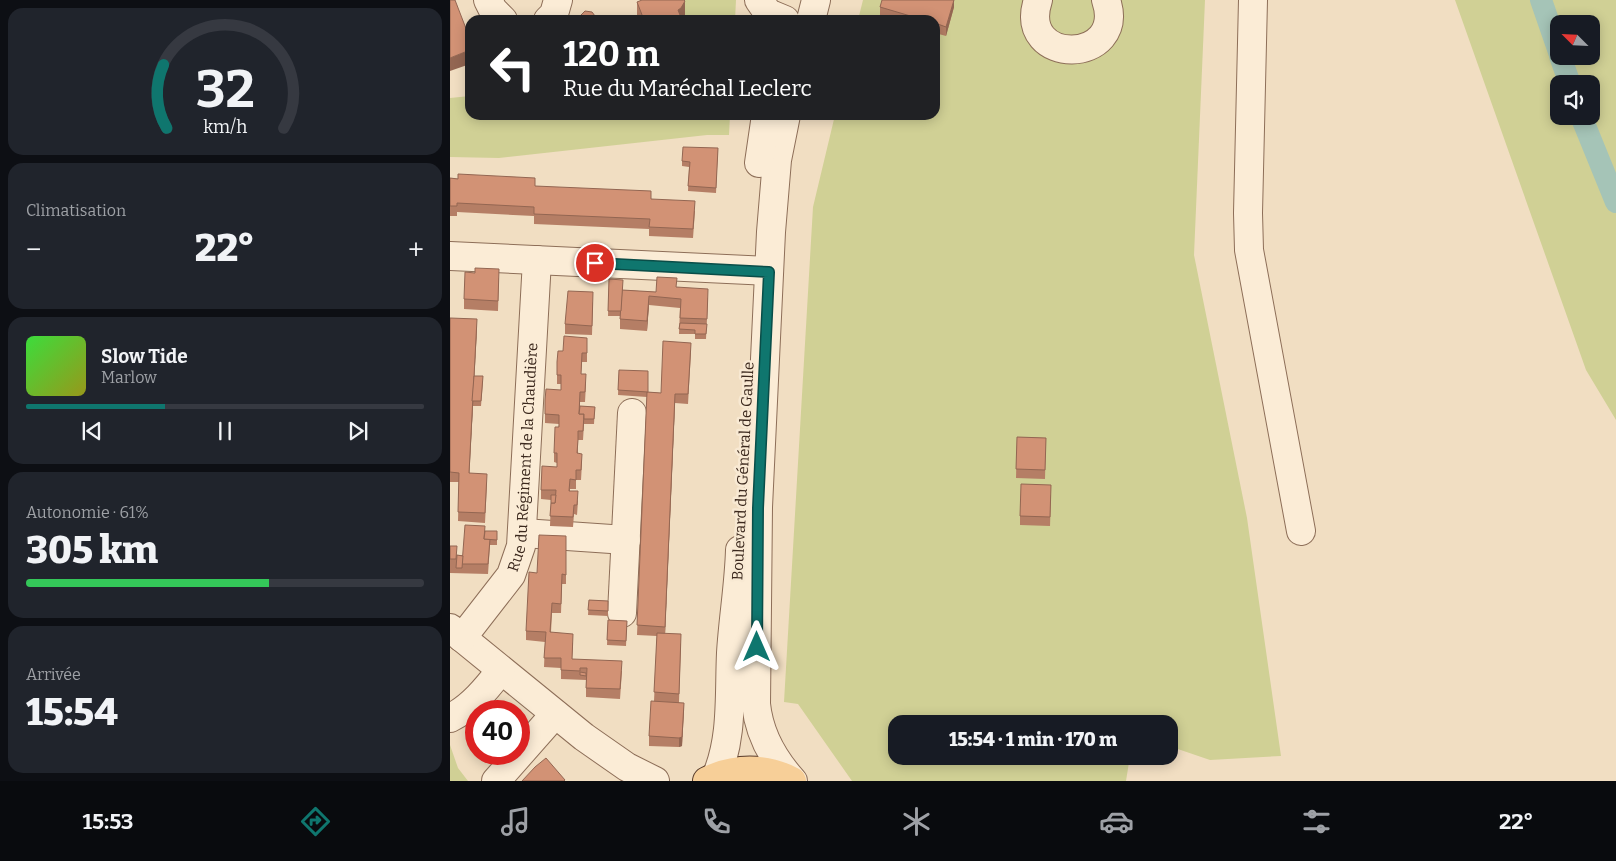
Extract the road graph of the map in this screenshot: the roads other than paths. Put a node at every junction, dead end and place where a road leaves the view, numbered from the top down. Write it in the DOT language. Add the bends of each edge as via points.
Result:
graph roads {
  1 [pos="488,0"];
  2 [pos="558,0"];
  3 [pos="759,0"];
  4 [pos="1038,0"];
  5 [pos="1106,0"];
  6 [pos="1253,0"];
  7 [pos="802,14"];
  8 [pos="498,15"];
  9 [pos="553,15"];
  10 [pos="758,15"];
  11 [pos="755,120"];
  12 [pos="765,120"];
  13 [pos="785,120"];
  14 [pos="759,163"];
  15 [pos="450,256"];
  16 [pos="537,260"];
  17 [pos="761,271"];
  18 [pos="632,414"];
  19 [pos="1301,531"];
  20 [pos="523,534"];
  21 [pos="626,540"];
  22 [pos="622,613"];
  23 [pos="456,633"];
  24 [pos="501,670"];
  25 [pos="556,714"];
  26 [pos="450,718"];
  27 [pos="584,737"];
  28 [pos="711,779"];
  29 [pos="496,781"];
  30 [pos="621,781"];
  31 [pos="655,781"];
  32 [pos="793,781"];
  1 -- 8 [label="street"];
  2 -- 9 [label="street"];
  3 -- 7 [label="street" via="768,13"];
  3 -- 10 [label="street"];
  4 -- 5 [label="street" via="1035,18 1041,34 1053,46 1069,50 1091,45 1103,34 1108,18"];
  6 -- 19 [label="street" via="1250,250"];
  11 -- 14 [label="street, Boulevard du Général de Gaulle"];
  12 -- 14 [label="street, Boulevard du Général de Gaulle"];
  13 -- 17 [label="street, Boulevard du Général de Gaulle"];
  14 -- 17 [label="street, Boulevard du Général de Gaulle"];
  15 -- 16 [label="street"];
  16 -- 17 [label="street"];
  16 -- 20 [label="street, Rue du Régiment de la Chaudière"];
  17 -- 28 [label="street, Boulevard du Général de Gaulle" via="732,638 729,731 724,758"];
  17 -- 32 [label="street, Boulevard du Général de Gaulle" via="756,704 768,746"];
  18 -- 21 [label="street"];
  20 -- 21 [label="street"];
  20 -- 23 [label="street, Rue du Régiment de la Chaudière" via="519,557 511,574"];
  21 -- 22 [label="street"];
  23 -- 24 [label="street"];
  24 -- 25 [label="street"];
  24 -- 26 [label="street" via="484,691"];
  25 -- 27 [label="street"];
  25 -- 29 [label="street"];
  27 -- 30 [label="street"];
  27 -- 31 [label="street" via="627,767"];
  28 -- 32 [label="main road" via="731,772 755,770"];
}
